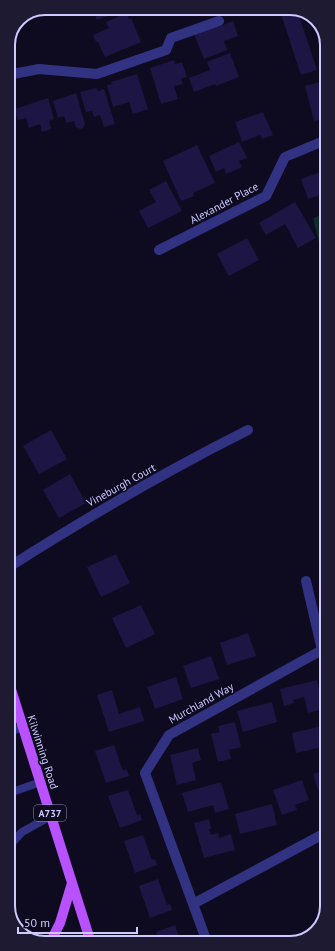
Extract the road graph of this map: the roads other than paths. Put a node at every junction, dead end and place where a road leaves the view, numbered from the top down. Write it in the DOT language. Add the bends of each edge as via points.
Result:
graph roads {
  1 [pos="219,21"];
  2 [pos="15,74"];
  3 [pos="320,142"];
  4 [pos="159,250"];
  5 [pos="248,430"];
  6 [pos="15,563"];
  7 [pos="306,581"];
  8 [pos="320,641"];
  9 [pos="320,651"];
  10 [pos="15,702"];
  11 [pos="23,727"];
  12 [pos="15,730"];
  13 [pos="41,782"];
  14 [pos="15,791"];
  15 [pos="51,816"];
  16 [pos="320,836"];
  17 [pos="15,840"];
  18 [pos="72,883"];
  19 [pos="193,904"];
  20 [pos="54,936"];
  21 [pos="89,936"];
  22 [pos="205,936"];
  1 -- 2 [label="street" via="171,38 166,50 97,74 39,69"];
  3 -- 4 [label="street, Alexander Place" via="285,157 266,196"];
  5 -- 6 [label="street, Vineburgh Court" via="75,525"];
  7 -- 8 [label="street"];
  9 -- 19 [label="street, Murchland Way" via="169,734 145,773"];
  10 -- 11 [label="main road, Kilwinning Road / A737"];
  11 -- 12 [label="lane"];
  11 -- 13 [label="main road, Kilwinning Road / A737"];
  13 -- 14 [label="lane"];
  13 -- 15 [label="main road, Kilwinning Road / A737"];
  15 -- 17 [label="lane" via="22,832"];
  15 -- 18 [label="main road, Kilwinning Road / A737"];
  16 -- 19 [label="street"];
  18 -- 20 [label="main road"];
  18 -- 21 [label="main road, Kilwinning Road / A737"];
  19 -- 22 [label="street, Murchland Way"];
}
